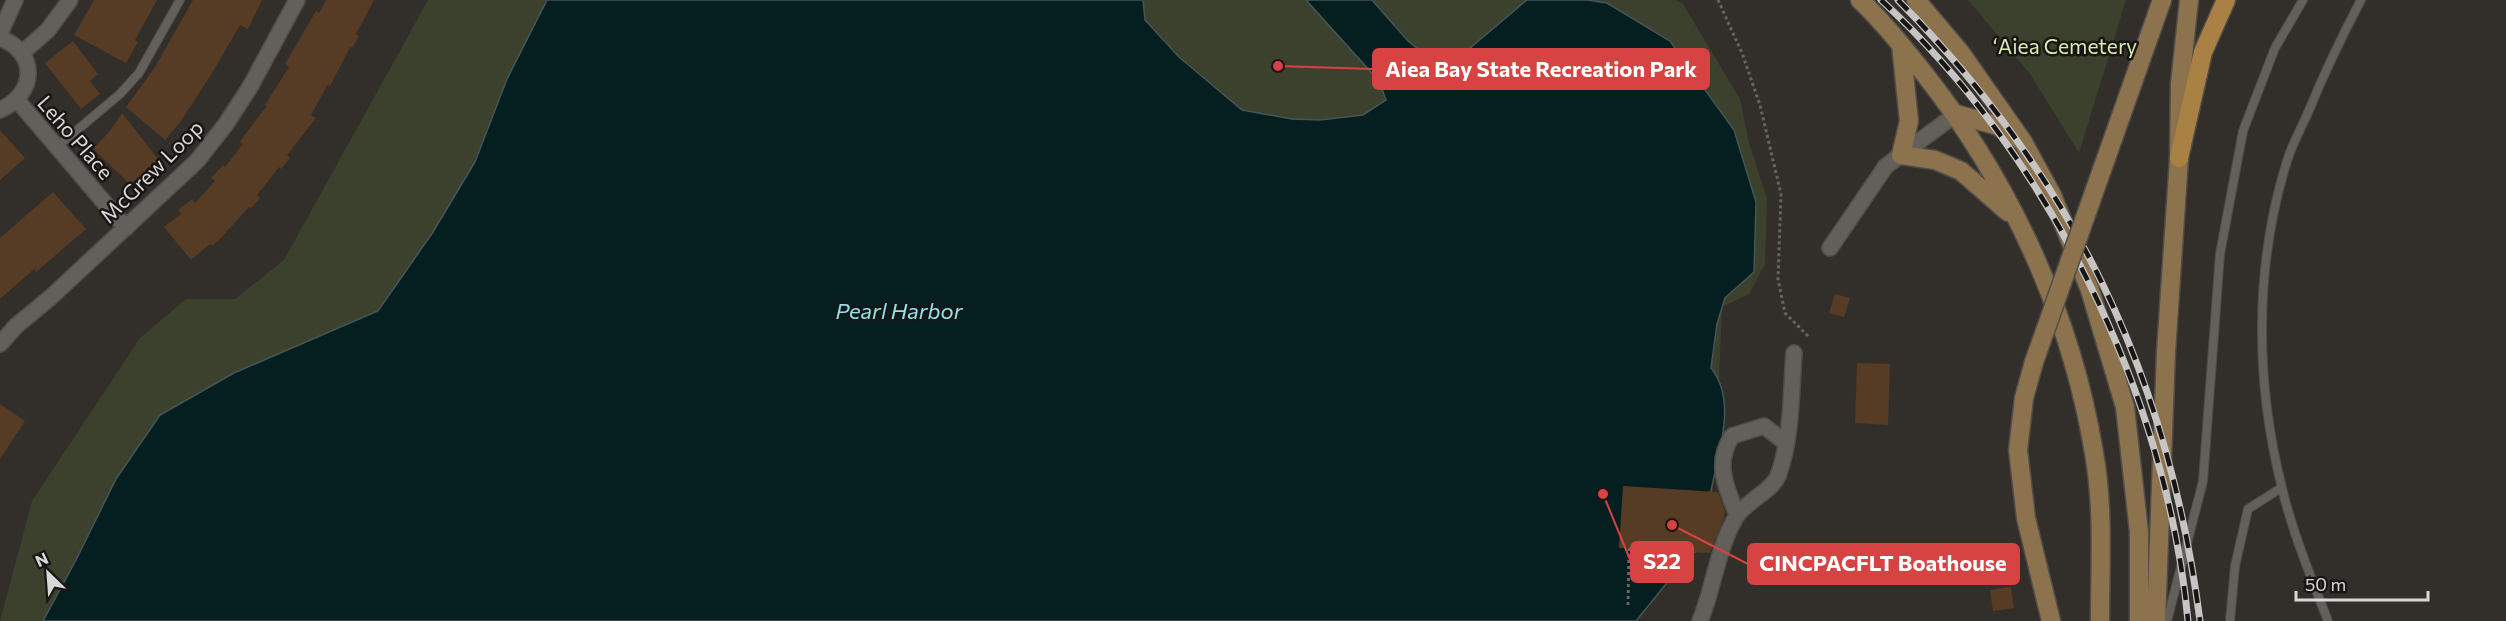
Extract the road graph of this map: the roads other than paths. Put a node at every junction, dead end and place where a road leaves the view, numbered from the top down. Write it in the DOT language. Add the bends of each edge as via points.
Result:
graph roads {
  1 [pos="15,0"];
  2 [pos="70,0"];
  3 [pos="180,0"];
  4 [pos="297,0"];
  5 [pos="1860,0"];
  6 [pos="1916,0"];
  7 [pos="2162,0"];
  8 [pos="2189,0"];
  9 [pos="2226,0"];
  10 [pos="2303,0"];
  11 [pos="2361,0"];
  12 [pos="0,33"];
  13 [pos="0,38"];
  14 [pos="1901,45"];
  15 [pos="22,53"];
  16 [pos="16,100"];
  17 [pos="0,110"];
  18 [pos="1956,114"];
  19 [pos="2024,142"];
  20 [pos="57,147"];
  21 [pos="1901,155"];
  22 [pos="2180,158"];
  23 [pos="2019,221"];
  24 [pos="126,228"];
  25 [pos="1830,248"];
  26 [pos="0,344"];
  27 [pos="1794,353"];
  28 [pos="1786,443"];
  29 [pos="2282,488"];
  30 [pos="1737,515"];
  31 [pos="1700,621"];
  32 [pos="2050,621"];
  33 [pos="2100,621"];
  34 [pos="2139,621"];
  35 [pos="2156,621"];
  36 [pos="2167,621"];
  37 [pos="2230,621"];
  38 [pos="2328,621"];
  1 -- 12 [label="street"];
  2 -- 15 [label="street" via="48,30"];
  3 -- 20 [label="lane" via="139,73"];
  4 -- 24 [label="street, McGrew Loop" via="226,124 197,161"];
  5 -- 14 [label="main road"];
  6 -- 19 [label="main road" via="1960,52"];
  7 -- 32 [label="main road, bridge" via="2024,398 2018,450 2026,518"];
  8 -- 22 [label="main road" via="2180,84"];
  9 -- 22 [label="highway" via="2203,52"];
  10 -- 36 [label="lane" via="2275,48 2243,131 2220,254 2203,481"];
  11 -- 29 [label="lane" via="2333,53 2287,160 2265,261 2262,358"];
  13 -- 15 [label="street"];
  14 -- 18 [label="main road"];
  14 -- 21 [label="main road" via="1909,121"];
  15 -- 16 [label="street" via="28,66 28,80"];
  16 -- 17 [label="street"];
  16 -- 20 [label="street, Leho Place"];
  18 -- 19 [label="main road" via="1998,126"];
  18 -- 21 [label="street"];
  18 -- 23 [label="main road"];
  19 -- 34 [label="main road" via="2052,195 2090,290 2125,407 2139,532"];
  20 -- 24 [label="street, Leho Place"];
  21 -- 23 [label="main road" via="1935,160 1961,171"];
  21 -- 25 [label="street" via="1886,166"];
  22 -- 35 [label="main road" via="2166,351"];
  23 -- 33 [label="main road" via="2066,332 2083,393 2095,455 2100,511"];
  24 -- 26 [label="street, McGrew Loop"];
  27 -- 28 [label="street"];
  28 -- 30 [label="street" via="1777,478"];
  28 -- 30 [label="street" via="1764,426 1732,436 1723,450 1724,481"];
  29 -- 37 [label="lane" via="2248,509 2235,566"];
  29 -- 38 [label="lane"];
  30 -- 31 [label="street" via="1720,552"];
}
